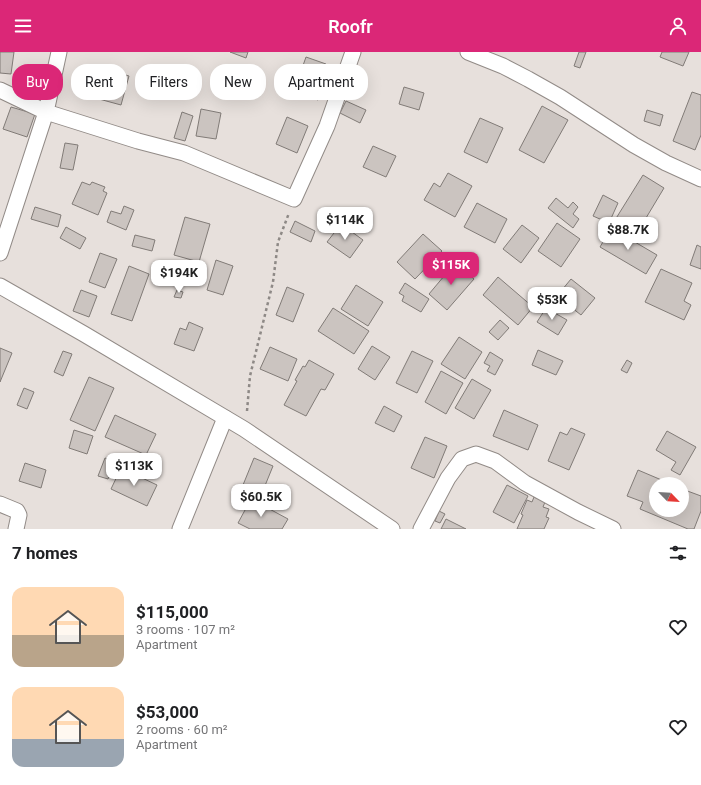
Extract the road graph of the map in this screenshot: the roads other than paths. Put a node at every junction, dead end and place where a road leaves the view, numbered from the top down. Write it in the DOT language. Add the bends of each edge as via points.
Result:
graph roads {
  1 [pos="59,52"];
  2 [pos="353,52"];
  3 [pos="468,52"];
  4 [pos="0,90"];
  5 [pos="46,112"];
  6 [pos="701,179"];
  7 [pos="0,253"];
  8 [pos="0,286"];
  9 [pos="226,418"];
  10 [pos="0,504"];
  11 [pos="16,529"];
  12 [pos="180,529"];
  13 [pos="392,529"];
  14 [pos="421,529"];
  15 [pos="613,529"];
  1 -- 5 [label="street"];
  2 -- 5 [label="street" via="327,126 294,200 184,152 138,141"];
  3 -- 6 [label="street" via="515,72 560,97 634,145"];
  4 -- 5 [label="street"];
  5 -- 7 [label="street"];
  8 -- 9 [label="street"];
  9 -- 12 [label="street"];
  9 -- 13 [label="street"];
  10 -- 11 [label="street" via="17,511 19,515"];
  14 -- 15 [label="street" via="448,478 462,459 476,454 495,461 525,483"];
}
